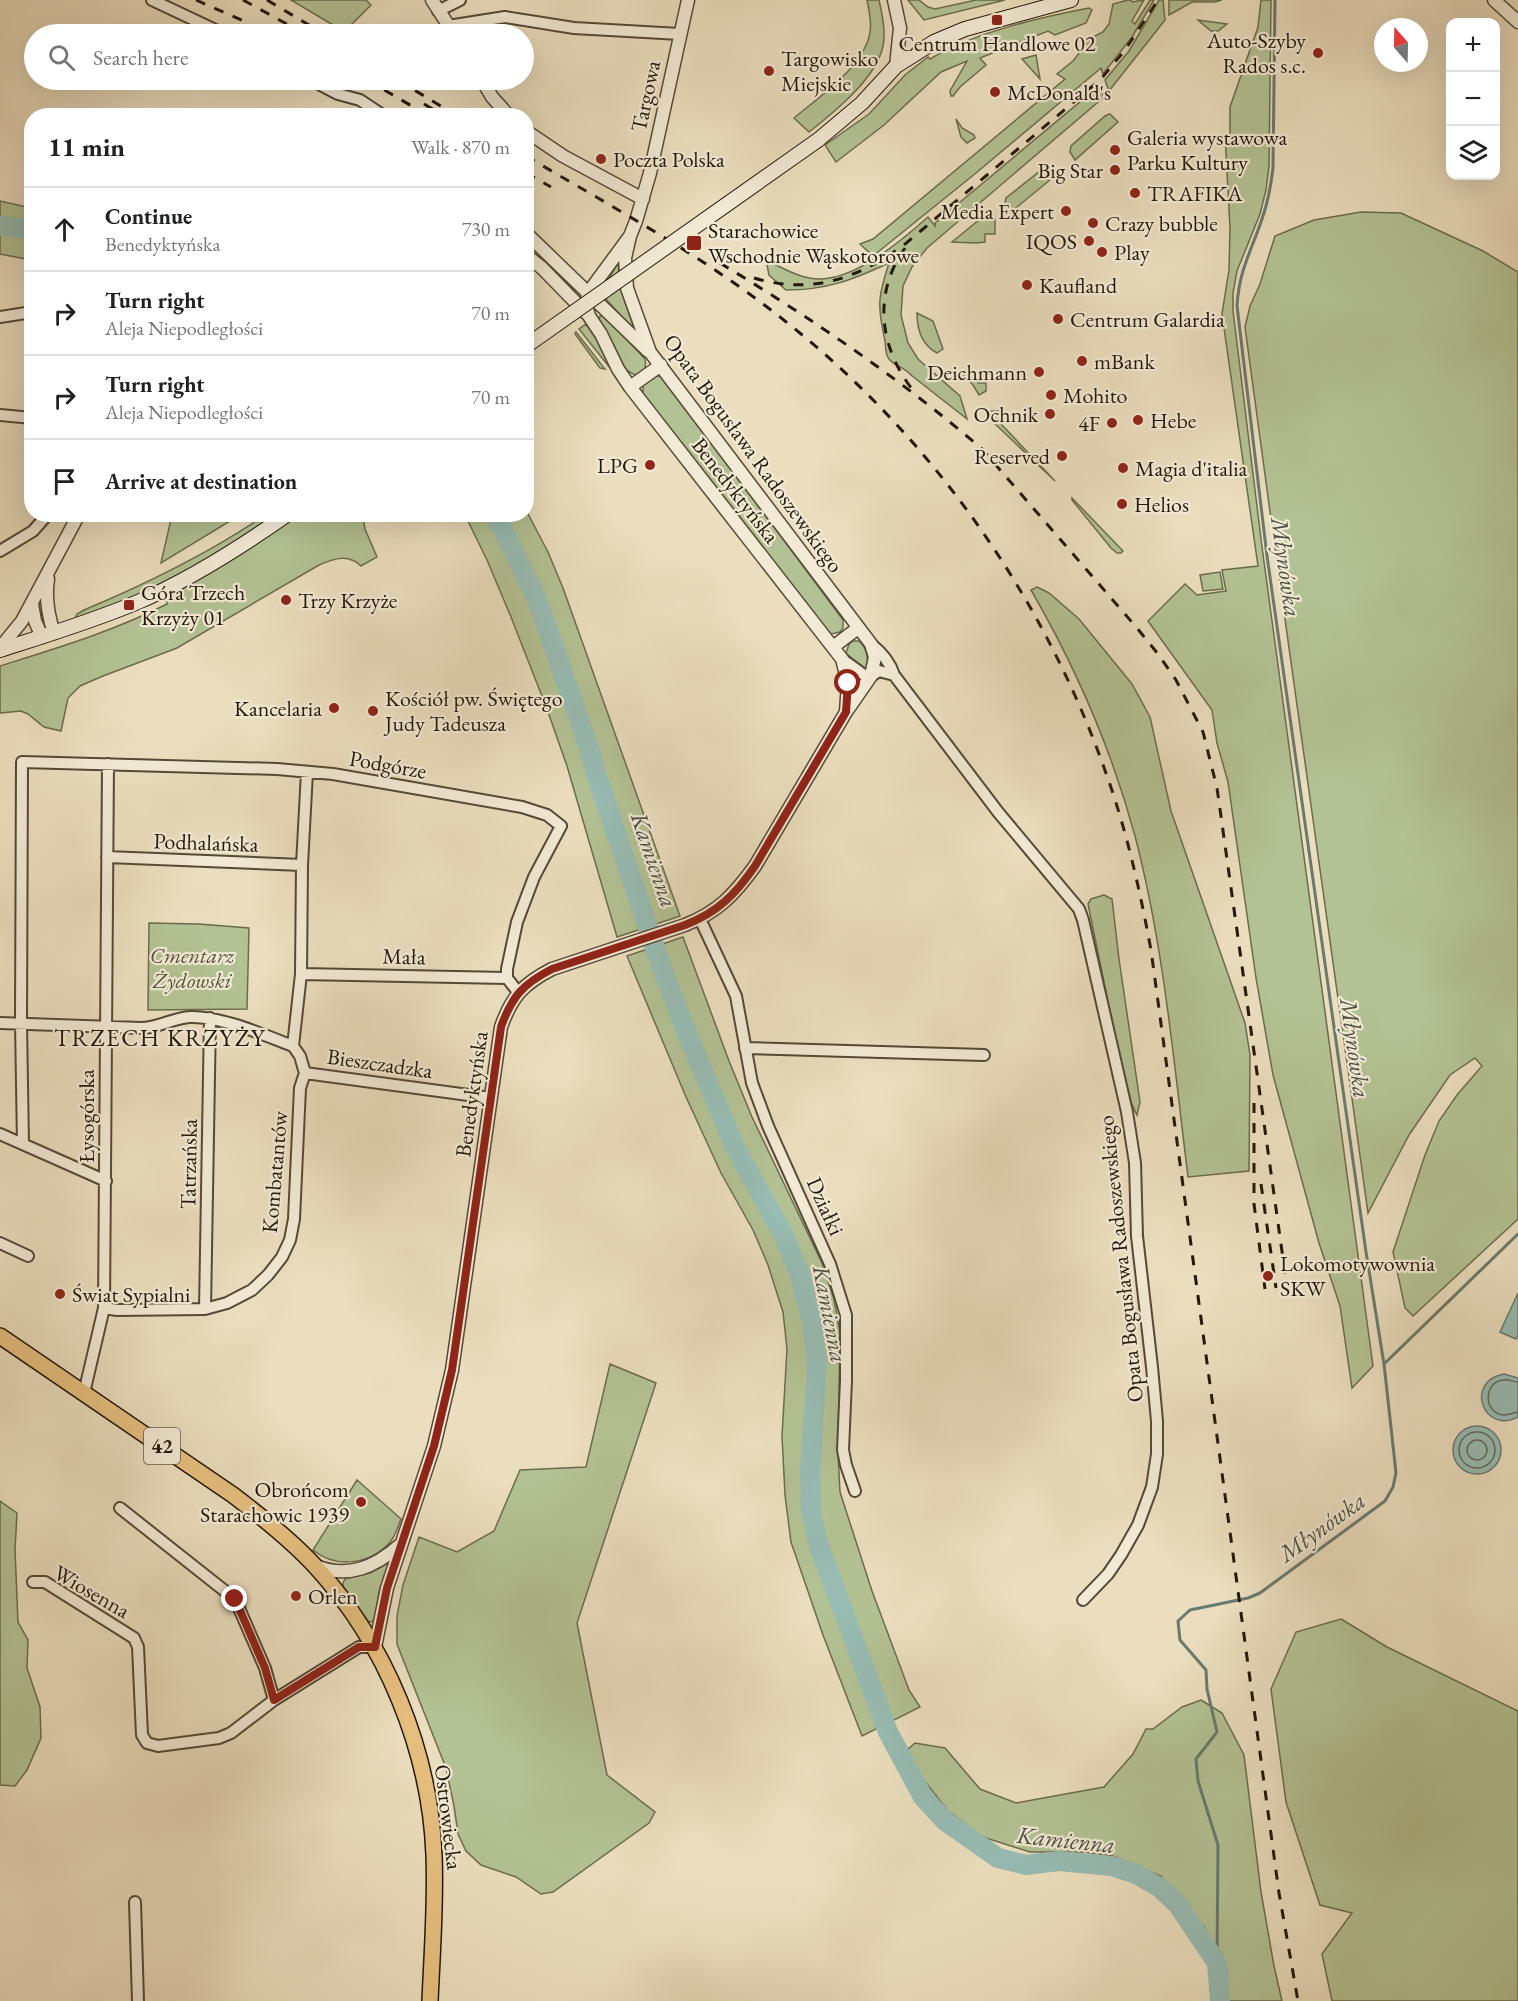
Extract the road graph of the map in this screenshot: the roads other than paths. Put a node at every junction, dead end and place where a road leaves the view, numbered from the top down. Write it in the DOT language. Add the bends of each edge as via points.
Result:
graph roads {
  1 [pos="153,0"];
  2 [pos="460,0"];
  3 [pos="688,0"];
  4 [pos="894,0"];
  5 [pos="1071,0"];
  6 [pos="1494,0"];
  7 [pos="435,5"];
  8 [pos="1518,22"];
  9 [pos="203,24"];
  10 [pos="447,24"];
  11 [pos="476,24"];
  12 [pos="680,34"];
  13 [pos="896,66"];
  14 [pos="330,90"];
  15 [pos="488,90"];
  16 [pos="372,108"];
  17 [pos="502,108"];
  18 [pos="534,136"];
  19 [pos="643,199"];
  20 [pos="630,236"];
  21 [pos="534,241"];
  22 [pos="534,262"];
  23 [pos="588,293"];
  24 [pos="24,313"];
  25 [pos="589,316"];
  26 [pos="0,317"];
  27 [pos="534,340"];
  28 [pos="650,352"];
  29 [pos="661,365"];
  30 [pos="630,387"];
  31 [pos="0,415"];
  32 [pos="24,417"];
  33 [pos="41,522"];
  34 [pos="75,522"];
  35 [pos="276,522"];
  36 [pos="0,550"];
  37 [pos="49,571"];
  38 [pos="32,604"];
  39 [pos="858,628"];
  40 [pos="48,635"];
  41 [pos="871,644"];
  42 [pos="833,647"];
  43 [pos="0,649"];
  44 [pos="842,659"];
  45 [pos="894,675"];
  46 [pos="871,676"];
  47 [pos="846,712"];
  48 [pos="108,764"];
  49 [pos="307,772"];
  50 [pos="107,857"];
  51 [pos="302,865"];
  52 [pos="700,919"];
  53 [pos="301,974"];
  54 [pos="507,978"];
  55 [pos="518,992"];
  56 [pos="210,1018"];
  57 [pos="0,1023"];
  58 [pos="21,1023"];
  59 [pos="106,1027"];
  60 [pos="293,1046"];
  61 [pos="745,1048"];
  62 [pos="981,1054"];
  63 [pos="305,1073"];
  64 [pos="491,1098"];
  65 [pos="0,1134"];
  66 [pos="23,1144"];
  67 [pos="106,1181"];
  68 [pos="0,1243"];
  69 [pos="28,1257"];
  70 [pos="104,1308"];
  71 [pos="205,1309"];
  72 [pos="0,1336"];
  73 [pos="84,1393"];
  74 [pos="855,1491"];
  75 [pos="120,1508"];
  76 [pos="401,1544"];
  77 [pos="316,1566"];
  78 [pos="33,1581"];
  79 [pos="1083,1600"];
  80 [pos="375,1647"];
  81 [pos="274,1700"];
  82 [pos="135,1902"];
  83 [pos="138,2001"];
  84 [pos="430,2001"];
  1 -- 9 [label="street"];
  2 -- 7 [label="street"];
  3 -- 12 [label="street, Targowa"];
  4 -- 13 [label="street" via="900,28"];
  5 -- 13 [label="main road" via="965,28"];
  6 -- 8 [label="street"];
  7 -- 10 [label="street"];
  11 -- 12 [label="street" via="505,17 574,28"];
  12 -- 19 [label="street, Targowa"];
  13 -- 27 [label="main road, bridge" via="862,103 818,140"];
  14 -- 16 [label="street"];
  15 -- 17 [label="street"];
  18 -- 19 [label="street"];
  19 -- 20 [label="street, Targowa"];
  20 -- 23 [label="street, Targowa"];
  20 -- 28 [label="street, Opata Bogusława Radoszewskiego" via="625,258 627,288"];
  21 -- 23 [label="street"];
  22 -- 25 [label="street"];
  23 -- 25 [label="street, Benedyktyńska"];
  23 -- 28 [label="street"];
  24 -- 26 [label="street"];
  25 -- 30 [label="street, Benedyktyńska"];
  28 -- 29 [label="street, Opata Bogusława Radoszewskiego"];
  29 -- 30 [label="street"];
  29 -- 39 [label="street, Opata Bogusława Radoszewskiego"];
  30 -- 42 [label="street, Benedyktyńska"];
  31 -- 32 [label="street"];
  33 -- 36 [label="street"];
  34 -- 37 [label="street"];
  35 -- 40 [label="main road" via="175,584"];
  37 -- 38 [label="street"];
  37 -- 40 [label="street"];
  38 -- 40 [label="street" via="35,621"];
  38 -- 43 [label="street"];
  39 -- 41 [label="street, Opata Bogusława Radoszewskiego"];
  39 -- 42 [label="street"];
  40 -- 43 [label="main road"];
  41 -- 45 [label="street, Opata Bogusława Radoszewskiego" via="881,652"];
  41 -- 46 [label="street" via="875,657"];
  42 -- 44 [label="street, Benedyktyńska"];
  44 -- 46 [label="street"];
  44 -- 47 [label="street, Benedyktyńska" via="848,683"];
  45 -- 46 [label="street" via="879,671"];
  45 -- 79 [label="street, Opata Bogusława Radoszewskiego" via="998,812 1079,909 1127,1112 1135,1163 1137,1236 1157,1421 1157,1454 1152,1487 1138,1525 1115,1565"];
  46 -- 47 [label="street, Benedyktyńska"];
  47 -- 52 [label="street, Benedyktyńska" via="745,880 722,905"];
  48 -- 49 [label="street, Podgórze"];
  48 -- 50 [label="street, Łysogórska"];
  48 -- 58 [label="street, Podgórze" via="22,762"];
  49 -- 51 [label="street"];
  49 -- 54 [label="street, Podgórze" via="522,807 547,815 561,826 534,877 517,922"];
  50 -- 51 [label="street, Podhalańska"];
  50 -- 59 [label="street, Łysogórska"];
  51 -- 53 [label="street"];
  52 -- 55 [label="street, Benedyktyńska" via="552,969"];
  52 -- 61 [label="street, Działki" via="736,996"];
  53 -- 54 [label="street, Mała"];
  53 -- 60 [label="street"];
  54 -- 55 [label="street"];
  55 -- 64 [label="street, Benedyktyńska" via="501,1027"];
  56 -- 59 [label="street" via="190,1017 153,1028"];
  56 -- 60 [label="street"];
  56 -- 71 [label="street, Tatrzańska"];
  57 -- 58 [label="street"];
  58 -- 59 [label="street"];
  58 -- 66 [label="street"];
  59 -- 67 [label="street, Łysogórska"];
  60 -- 63 [label="street, Bieszczadzka"];
  61 -- 62 [label="street"];
  61 -- 74 [label="street, Działki" via="752,1083 768,1126 830,1264 846,1315 843,1450"];
  63 -- 64 [label="street, Bieszczadzka"];
  63 -- 71 [label="street, Kombatantów" via="300,1088 290,1240 275,1266 252,1290"];
  64 -- 76 [label="street, Benedyktyńska" via="452,1370 434,1446"];
  65 -- 66 [label="street"];
  66 -- 67 [label="street"];
  67 -- 70 [label="street, Łysogórska"];
  68 -- 69 [label="street"];
  70 -- 71 [label="street, Kombatantów"];
  70 -- 73 [label="street, Łysogórska"];
  72 -- 73 [label="main road, 42"];
  73 -- 77 [label="main road, 42" via="233,1495"];
  75 -- 81 [label="street" via="235,1599 265,1668"];
  76 -- 77 [label="street" via="364,1568 331,1572"];
  76 -- 80 [label="street, Benedyktyńska" via="383,1602"];
  77 -- 80 [label="main road, 42"];
  78 -- 81 [label="street, Wiosenna" via="45,1582 134,1638 138,1647 142,1735 147,1743 158,1746 219,1738"];
  80 -- 81 [label="street" via="359,1647"];
  80 -- 84 [label="main road, Ostrowiecka / 42" via="404,1713 425,1784 435,1894"];
  82 -- 83 [label="street"];
}
